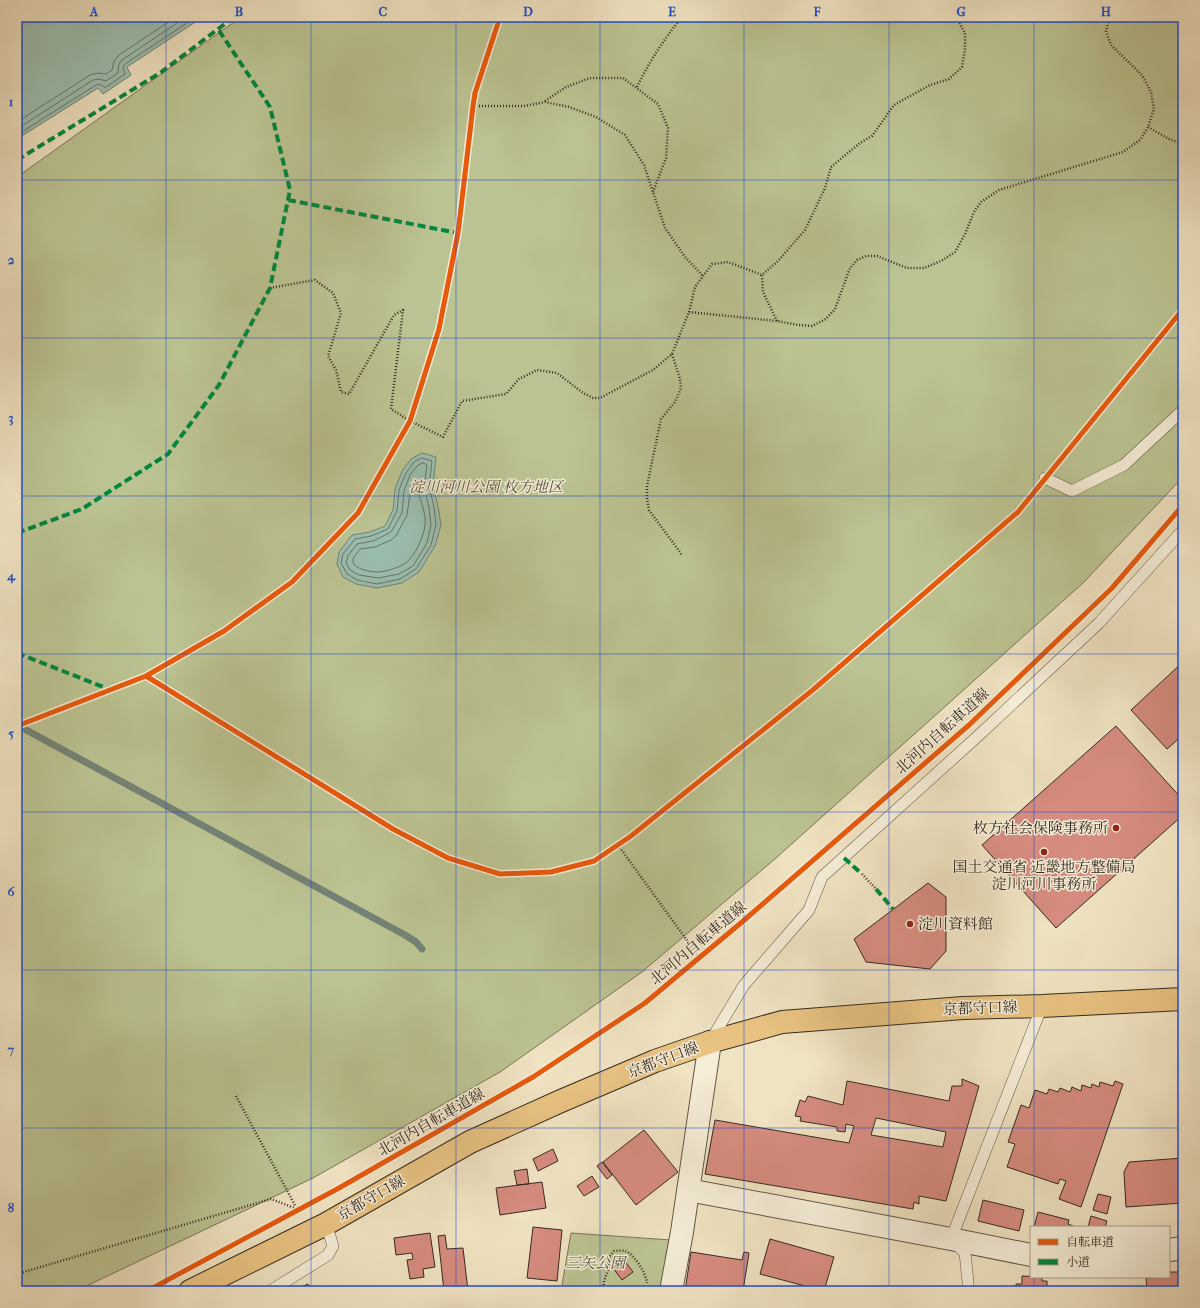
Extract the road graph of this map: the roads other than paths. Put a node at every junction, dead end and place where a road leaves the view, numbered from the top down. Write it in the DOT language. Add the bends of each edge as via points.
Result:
graph roads {
  1 [pos="1183,410"];
  2 [pos="1045,478"];
  3 [pos="1183,530"];
  4 [pos="1183,999"];
  5 [pos="1042,1006"];
  6 [pos="710,1042"];
  7 [pos="688,1190"];
  8 [pos="326,1224"];
  9 [pos="951,1239"];
  10 [pos="1183,1248"];
  11 [pos="1170,1250"];
  12 [pos="1030,1255"];
  13 [pos="190,1291"];
  14 [pos="270,1291"];
  15 [pos="672,1291"];
  16 [pos="968,1291"];
  1 -- 2 [label="lane" via="1124,465 1072,491"];
  3 -- 6 [label="lane" via="1100,623 822,877 809,910 744,985"];
  4 -- 5 [label="main road, 京都守口線"];
  5 -- 6 [label="main road, 京都守口線" via="963,1008 782,1022"];
  5 -- 9 [label="lane"];
  6 -- 7 [label="street"];
  6 -- 8 [label="main road, 京都守口線" via="655,1061 470,1142"];
  7 -- 9 [label="street"];
  7 -- 15 [label="street"];
  8 -- 13 [label="main road, 京都守口線"];
  8 -- 14 [label="lane" via="332,1246 328,1255"];
  9 -- 12 [label="street"];
  9 -- 16 [label="lane" via="965,1253"];
  10 -- 11 [label="street"];
}
